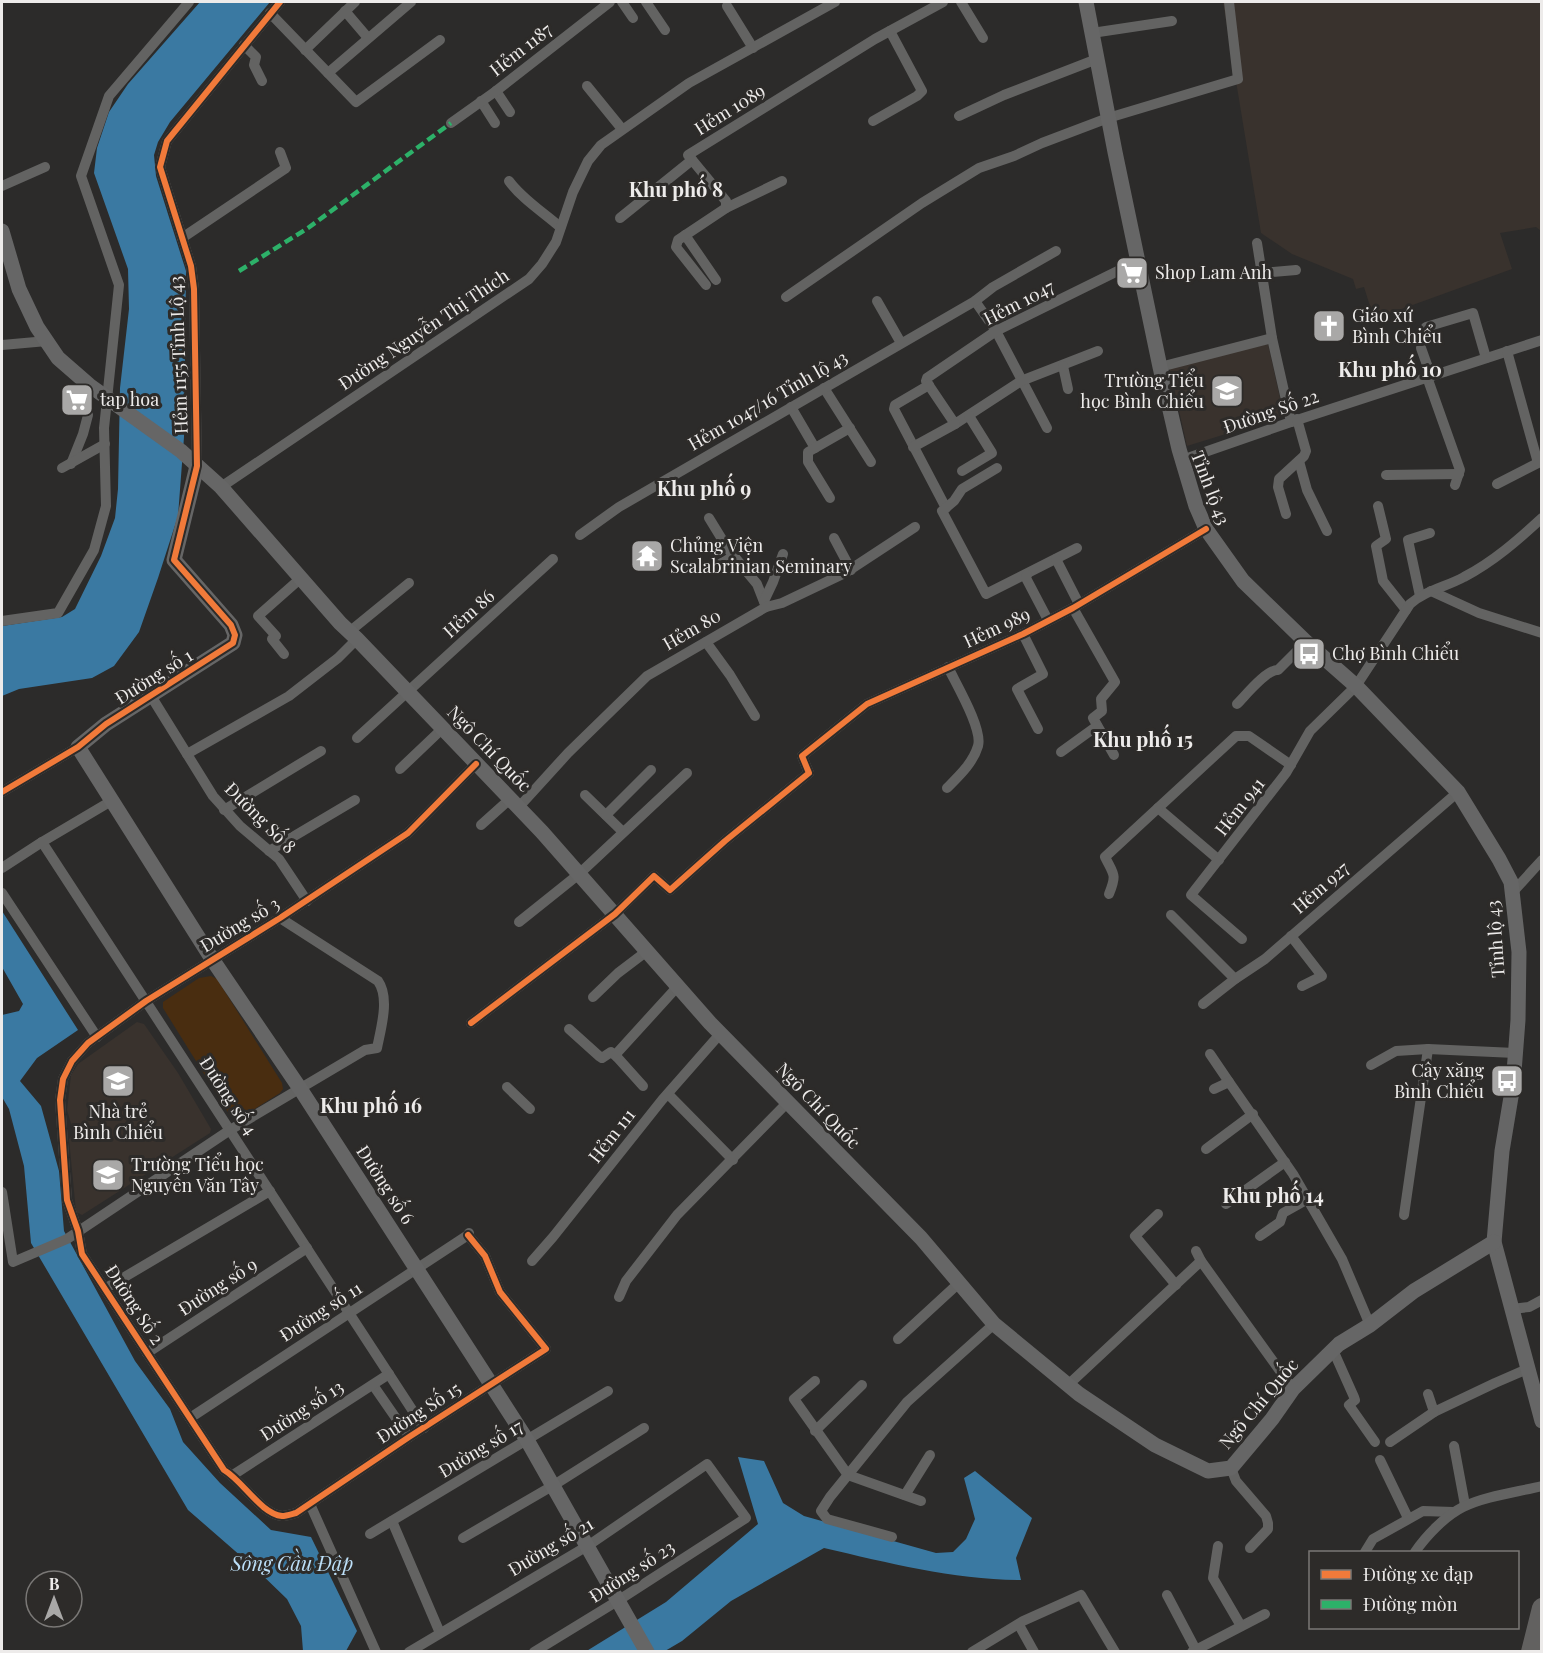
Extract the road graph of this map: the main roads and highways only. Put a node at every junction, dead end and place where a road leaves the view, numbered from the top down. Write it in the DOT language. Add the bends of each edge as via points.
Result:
graph roads {
  1 [pos="1086,2"];
  2 [pos="2,231"];
  3 [pos="197,466"];
  4 [pos="78,747"];
  5 [pos="1494,1242"];
  6 [pos="1542,1421"];
  7 [pos="1542,1608"];
  8 [pos="647,1652"];
  9 [pos="1531,1652"];
  1 -- 5 [label="main road, Tỉnh lộ 43" via="1160,367 1182,460 1206,529 1243,581 1356,686 1458,792 1511,882 1519,951 1515,1053"];
  2 -- 3 [label="main road, Ngô Chí Quốc" via="20,289 37,327 58,358"];
  3 -- 4 [label="main road, Đường số 1" via="174,560 231,625 235,634 232,643 106,724"];
  3 -- 5 [label="main road, Ngô Chí Quốc" via="579,874 720,1034 921,1238 994,1324 1068,1385 1155,1445 1208,1471 1231,1468 1293,1389 1334,1350 1414,1291"];
  4 -- 8 [label="main road, Đường số 6" via="527,1440"];
  5 -- 6 [label="main road, Tỉnh lộ 43"];
  7 -- 9 [label="highway"];
}
